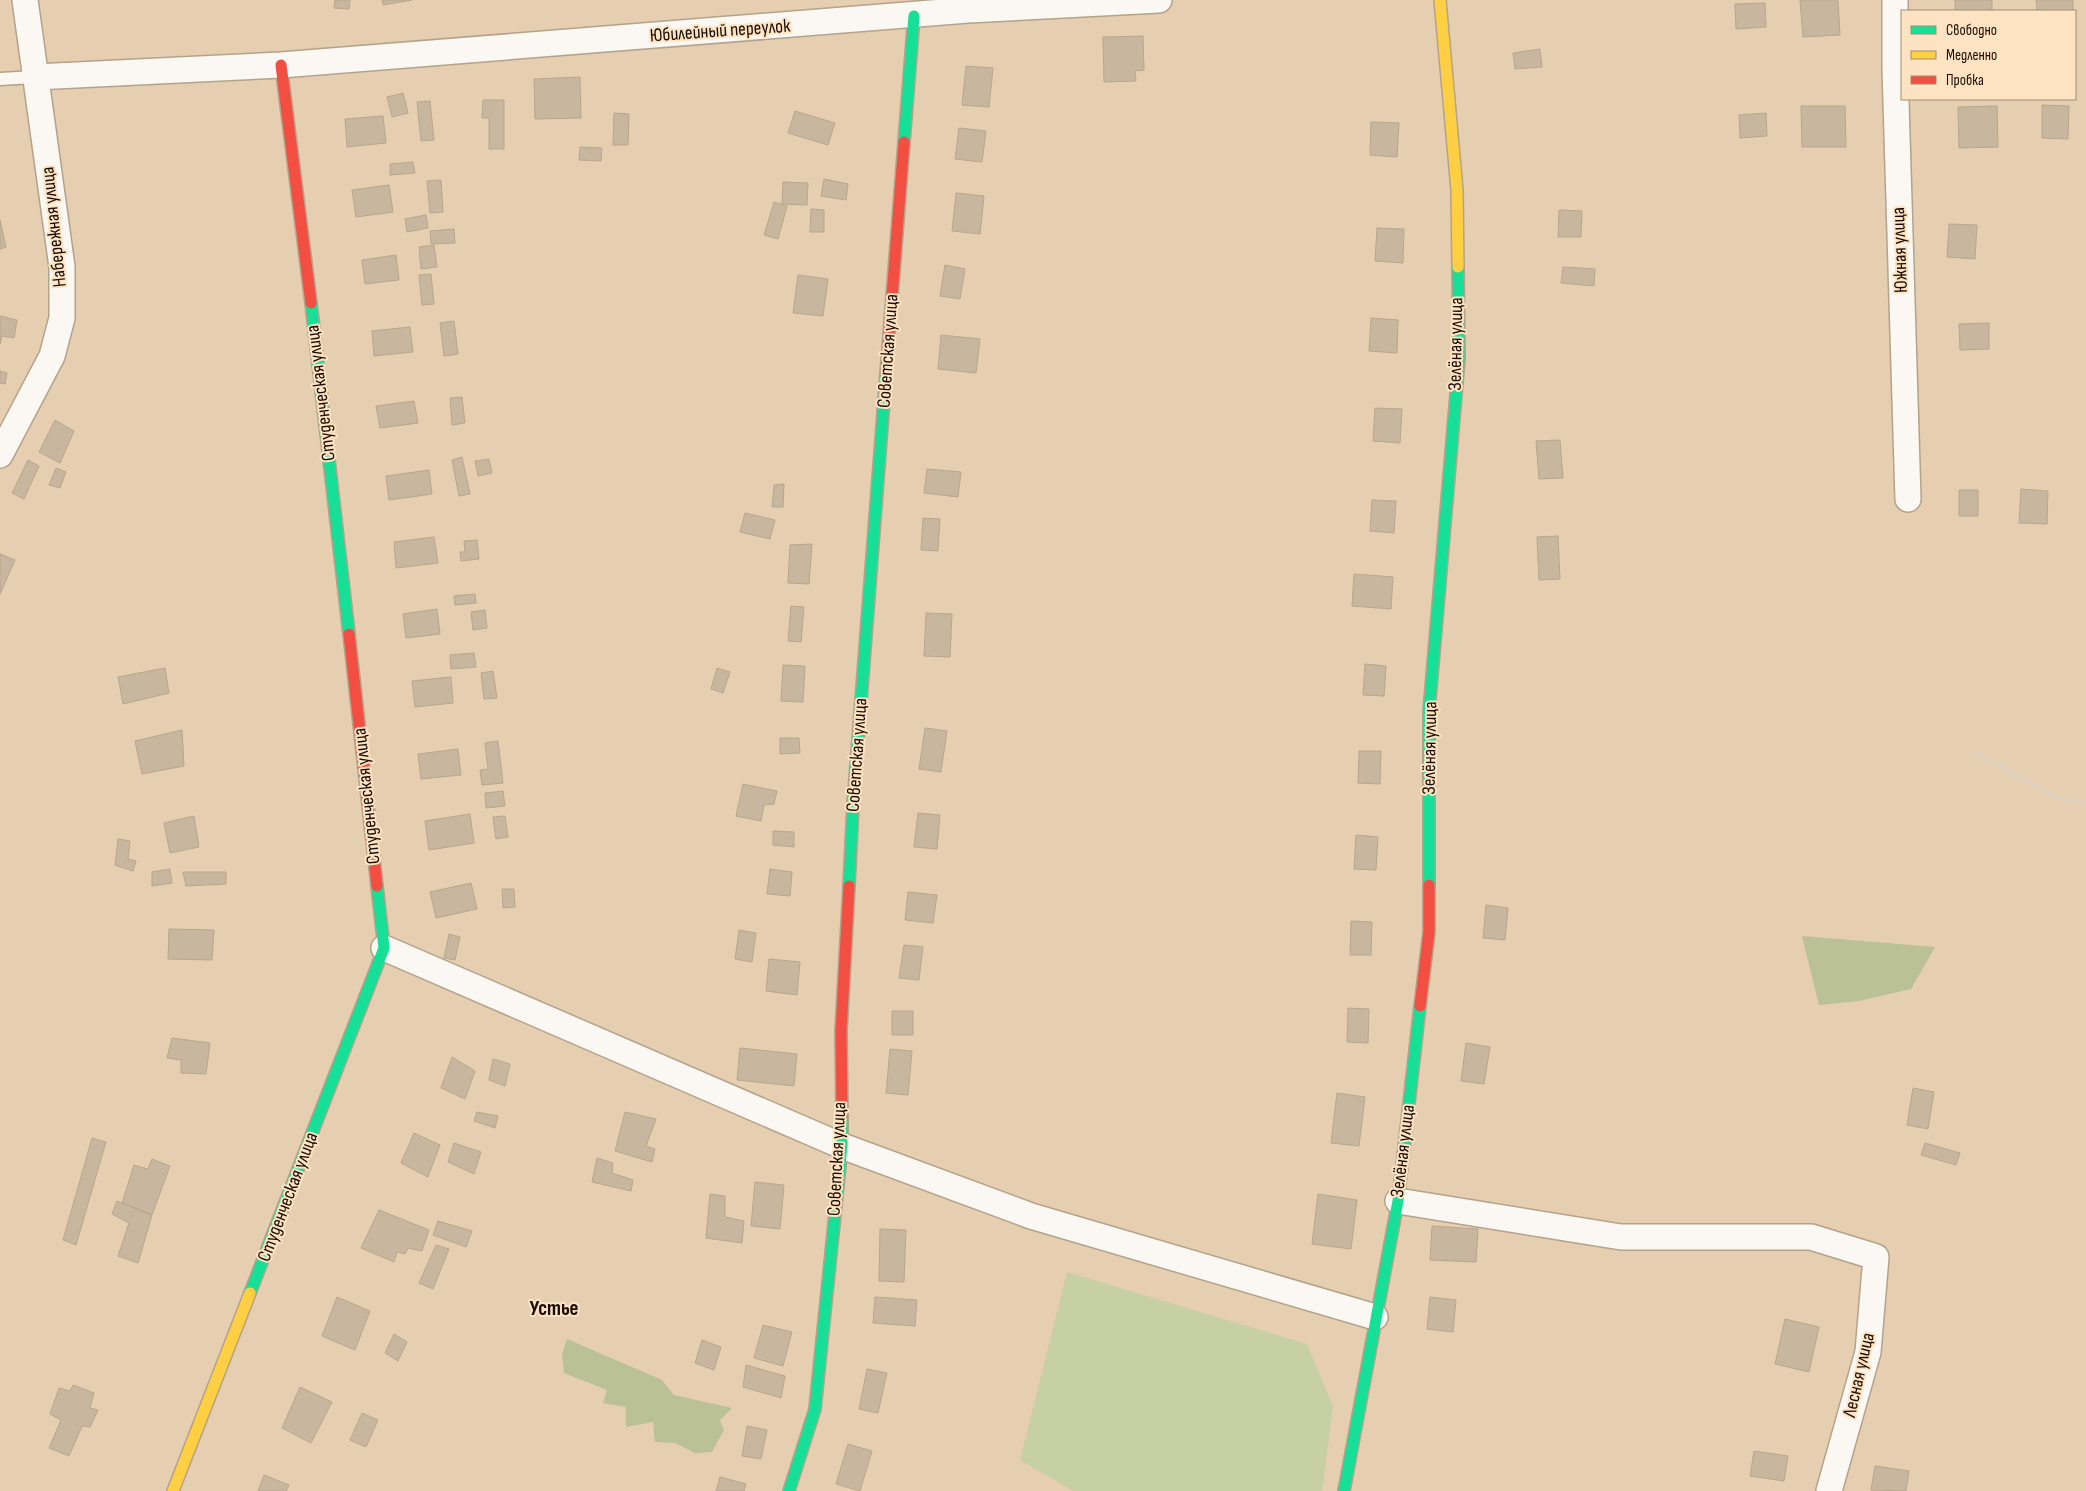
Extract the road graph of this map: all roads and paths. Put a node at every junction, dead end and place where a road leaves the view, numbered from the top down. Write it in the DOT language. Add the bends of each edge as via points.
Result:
graph roads {
  1 [pos="24,0"];
  2 [pos="1159,0"];
  3 [pos="1440,0"];
  4 [pos="1895,0"];
  5 [pos="967,5"];
  6 [pos="914,16"];
  7 [pos="281,65"];
  8 [pos="35,76"];
  9 [pos="0,79"];
  10 [pos="0,455"];
  11 [pos="1908,500"];
  12 [pos="1973,751"];
  13 [pos="2086,804"];
  14 [pos="384,948"];
  15 [pos="842,1146"];
  16 [pos="1398,1201"];
  17 [pos="1375,1317"];
  18 [pos="173,1491"];
  19 [pos="789,1491"];
  20 [pos="1344,1491"];
  21 [pos="1829,1491"];
  1 -- 8 [label="street, Набережная улица"];
  2 -- 5 [label="street, Юбилейный переулок"];
  3 -- 16 [label="street, Зелёная улица" via="1457,190 1458,359 1429,711 1429,932"];
  4 -- 11 [label="street, Южная улица" via="1894,68"];
  5 -- 6 [label="street, Юбилейный переулок"];
  6 -- 7 [label="street, Юбилейный переулок"];
  6 -- 15 [label="street, Советская улица" via="853,805 841,1032"];
  7 -- 8 [label="street, Юбилейный переулок"];
  7 -- 14 [label="street, Студенческая улица"];
  8 -- 9 [label="lane"];
  8 -- 10 [label="street, Набережная улица" via="62,267 62,318 52,356"];
  12 -- 13 [label="path" via="2057,798"];
  14 -- 15 [label="street"];
  14 -- 18 [label="street, Студенческая улица"];
  15 -- 17 [label="street" via="1031,1216"];
  15 -- 19 [label="street, Советская улица" via="815,1409"];
  16 -- 17 [label="street, Зелёная улица"];
  16 -- 21 [label="street, Лесная улица" via="1621,1238 1811,1237 1876,1257 1868,1352"];
  17 -- 20 [label="street, Зелёная улица"];
}
